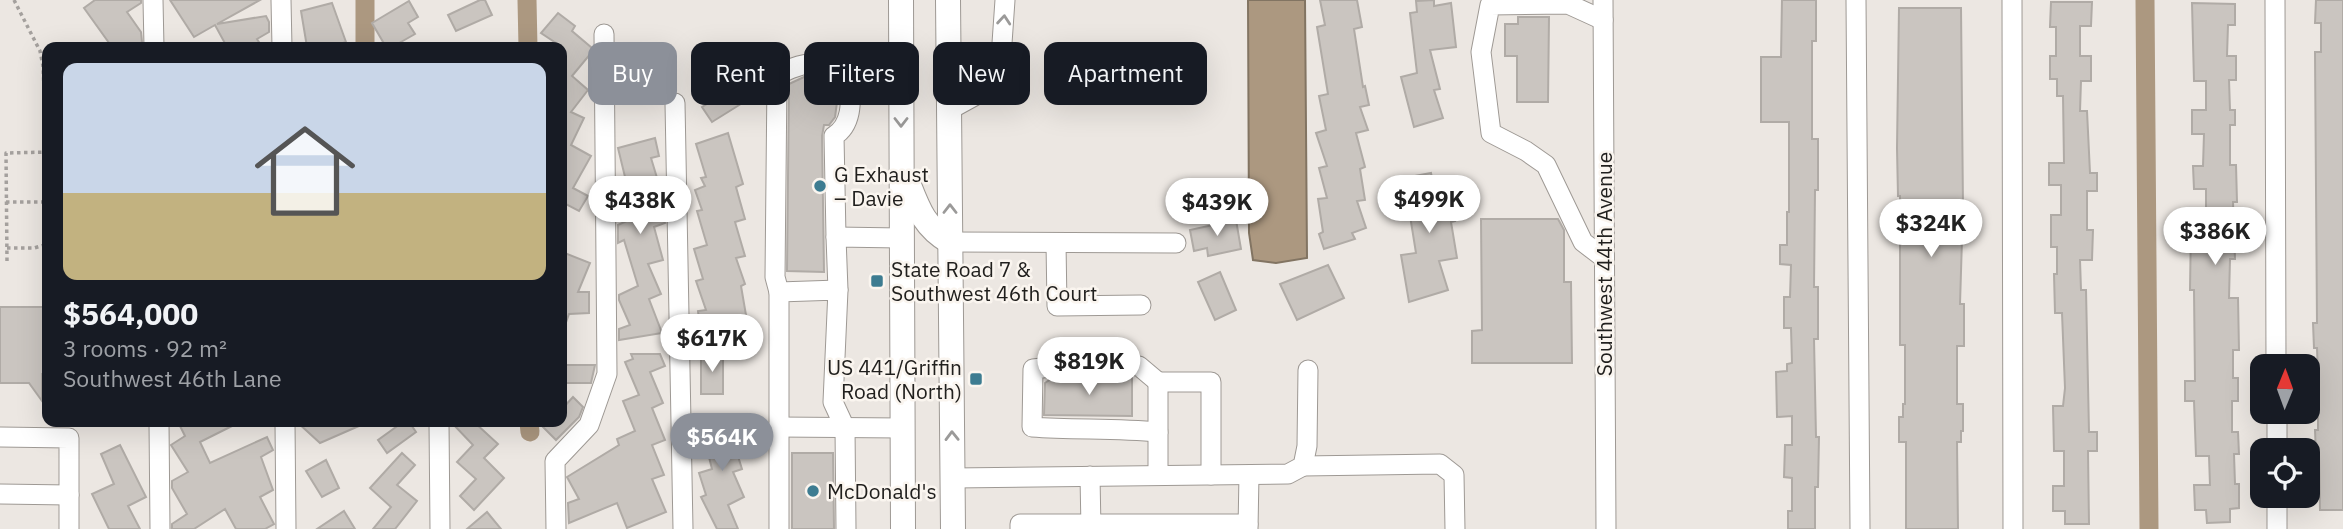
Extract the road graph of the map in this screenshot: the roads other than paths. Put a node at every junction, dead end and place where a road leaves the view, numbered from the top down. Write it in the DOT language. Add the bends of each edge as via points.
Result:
graph roads {
  1 [pos="153,0"];
  2 [pos="281,0"];
  3 [pos="901,0"];
  4 [pos="948,0"];
  5 [pos="1005,0"];
  6 [pos="1602,0"];
  7 [pos="1856,0"];
  8 [pos="2012,0"];
  9 [pos="2275,0"];
  10 [pos="1603,20"];
  11 [pos="604,34"];
  12 [pos="154,42"];
  13 [pos="282,42"];
  14 [pos="675,105"];
  15 [pos="949,110"];
  16 [pos="901,163"];
  17 [pos="836,237"];
  18 [pos="901,238"];
  19 [pos="950,242"];
  20 [pos="1056,243"];
  21 [pos="1175,243"];
  22 [pos="1604,258"];
  23 [pos="838,290"];
  24 [pos="779,292"];
  25 [pos="1141,305"];
  26 [pos="2276,354"];
  27 [pos="1308,370"];
  28 [pos="1158,382"];
  29 [pos="159,427"];
  30 [pos="285,427"];
  31 [pos="439,427"];
  32 [pos="778,427"];
  33 [pos="845,428"];
  34 [pos="902,428"];
  35 [pos="69,430"];
  36 [pos="1158,432"];
  37 [pos="0,437"];
  38 [pos="1303,466"];
  39 [pos="1158,475"];
  40 [pos="1211,475"];
  41 [pos="1249,475"];
  42 [pos="1090,476"];
  43 [pos="953,478"];
  44 [pos="0,494"];
  45 [pos="69,495"];
  46 [pos="2277,508"];
  47 [pos="1248,526"];
  48 [pos="1091,527"];
  49 [pos="1214,527"];
  50 [pos="69,529"];
  51 [pos="160,529"];
  52 [pos="286,529"];
  53 [pos="440,529"];
  54 [pos="556,529"];
  55 [pos="683,529"];
  56 [pos="779,529"];
  57 [pos="846,529"];
  58 [pos="902,529"];
  59 [pos="953,529"];
  60 [pos="1020,529"];
  61 [pos="1455,529"];
  62 [pos="1606,529"];
  63 [pos="1860,529"];
  64 [pos="2013,529"];
  65 [pos="2277,529"];
  1 -- 12 [label="street"];
  2 -- 13 [label="street"];
  3 -- 16 [label="main road, one-way"];
  4 -- 15 [label="main road"];
  15 -- 5 [label="street, one-way" via="989,88 1000,72"];
  6 -- 10 [label="street, Southwest 44th Avenue"];
  7 -- 63 [label="street"];
  8 -- 64 [label="street"];
  9 -- 26 [label="street"];
  10 -- 22 [label="street, Southwest 44th Avenue"];
  10 -- 22 [label="street" via="1568,4 1490,5 1481,52 1491,133 1546,165 1583,242"];
  11 -- 54 [label="street" via="607,374 589,425 555,461"];
  14 -- 55 [label="street"];
  19 -- 15 [label="main road, one-way"];
  16 -- 18 [label="main road"];
  16 -- 19 [label="main road" via="920,213 935,233"];
  17 -- 18 [label="street"];
  17 -- 23 [label="street"];
  17 -- 24 [label="street" via="834,136 849,121 849,66 831,62 788,68 777,78 775,277"];
  18 -- 34 [label="main road"];
  19 -- 20 [label="street"];
  43 -- 19 [label="main road, one-way"];
  20 -- 21 [label="street"];
  20 -- 25 [label="street" via="1057,306"];
  22 -- 62 [label="street, Southwest 44th Avenue"];
  23 -- 24 [label="street"];
  23 -- 33 [label="street" via="833,402"];
  24 -- 32 [label="street"];
  27 -- 38 [label="street"];
  28 -- 36 [label="street"];
  28 -- 36 [label="street" via="1139,366 1087,363 1034,369 1032,427"];
  28 -- 40 [label="street" via="1211,382"];
  29 -- 51 [label="street"];
  30 -- 52 [label="street"];
  31 -- 53 [label="street"];
  32 -- 33 [label="street"];
  32 -- 56 [label="street"];
  33 -- 34 [label="street"];
  33 -- 57 [label="street"];
  34 -- 58 [label="main road"];
  35 -- 37 [label="street"];
  35 -- 45 [label="street"];
  36 -- 39 [label="street"];
  38 -- 41 [label="street" via="1288,474"];
  38 -- 61 [label="street" via="1440,464 1454,475"];
  39 -- 40 [label="street"];
  39 -- 42 [label="street"];
  40 -- 41 [label="street"];
  41 -- 47 [label="street"];
  42 -- 43 [label="street"];
  42 -- 48 [label="street"];
  43 -- 59 [label="main road"];
  44 -- 45 [label="street"];
  45 -- 50 [label="street"];
  46 -- 65 [label="street"];
  47 -- 49 [label="street"];
  48 -- 49 [label="street"];
  48 -- 60 [label="street" via="1020,524"];
}
